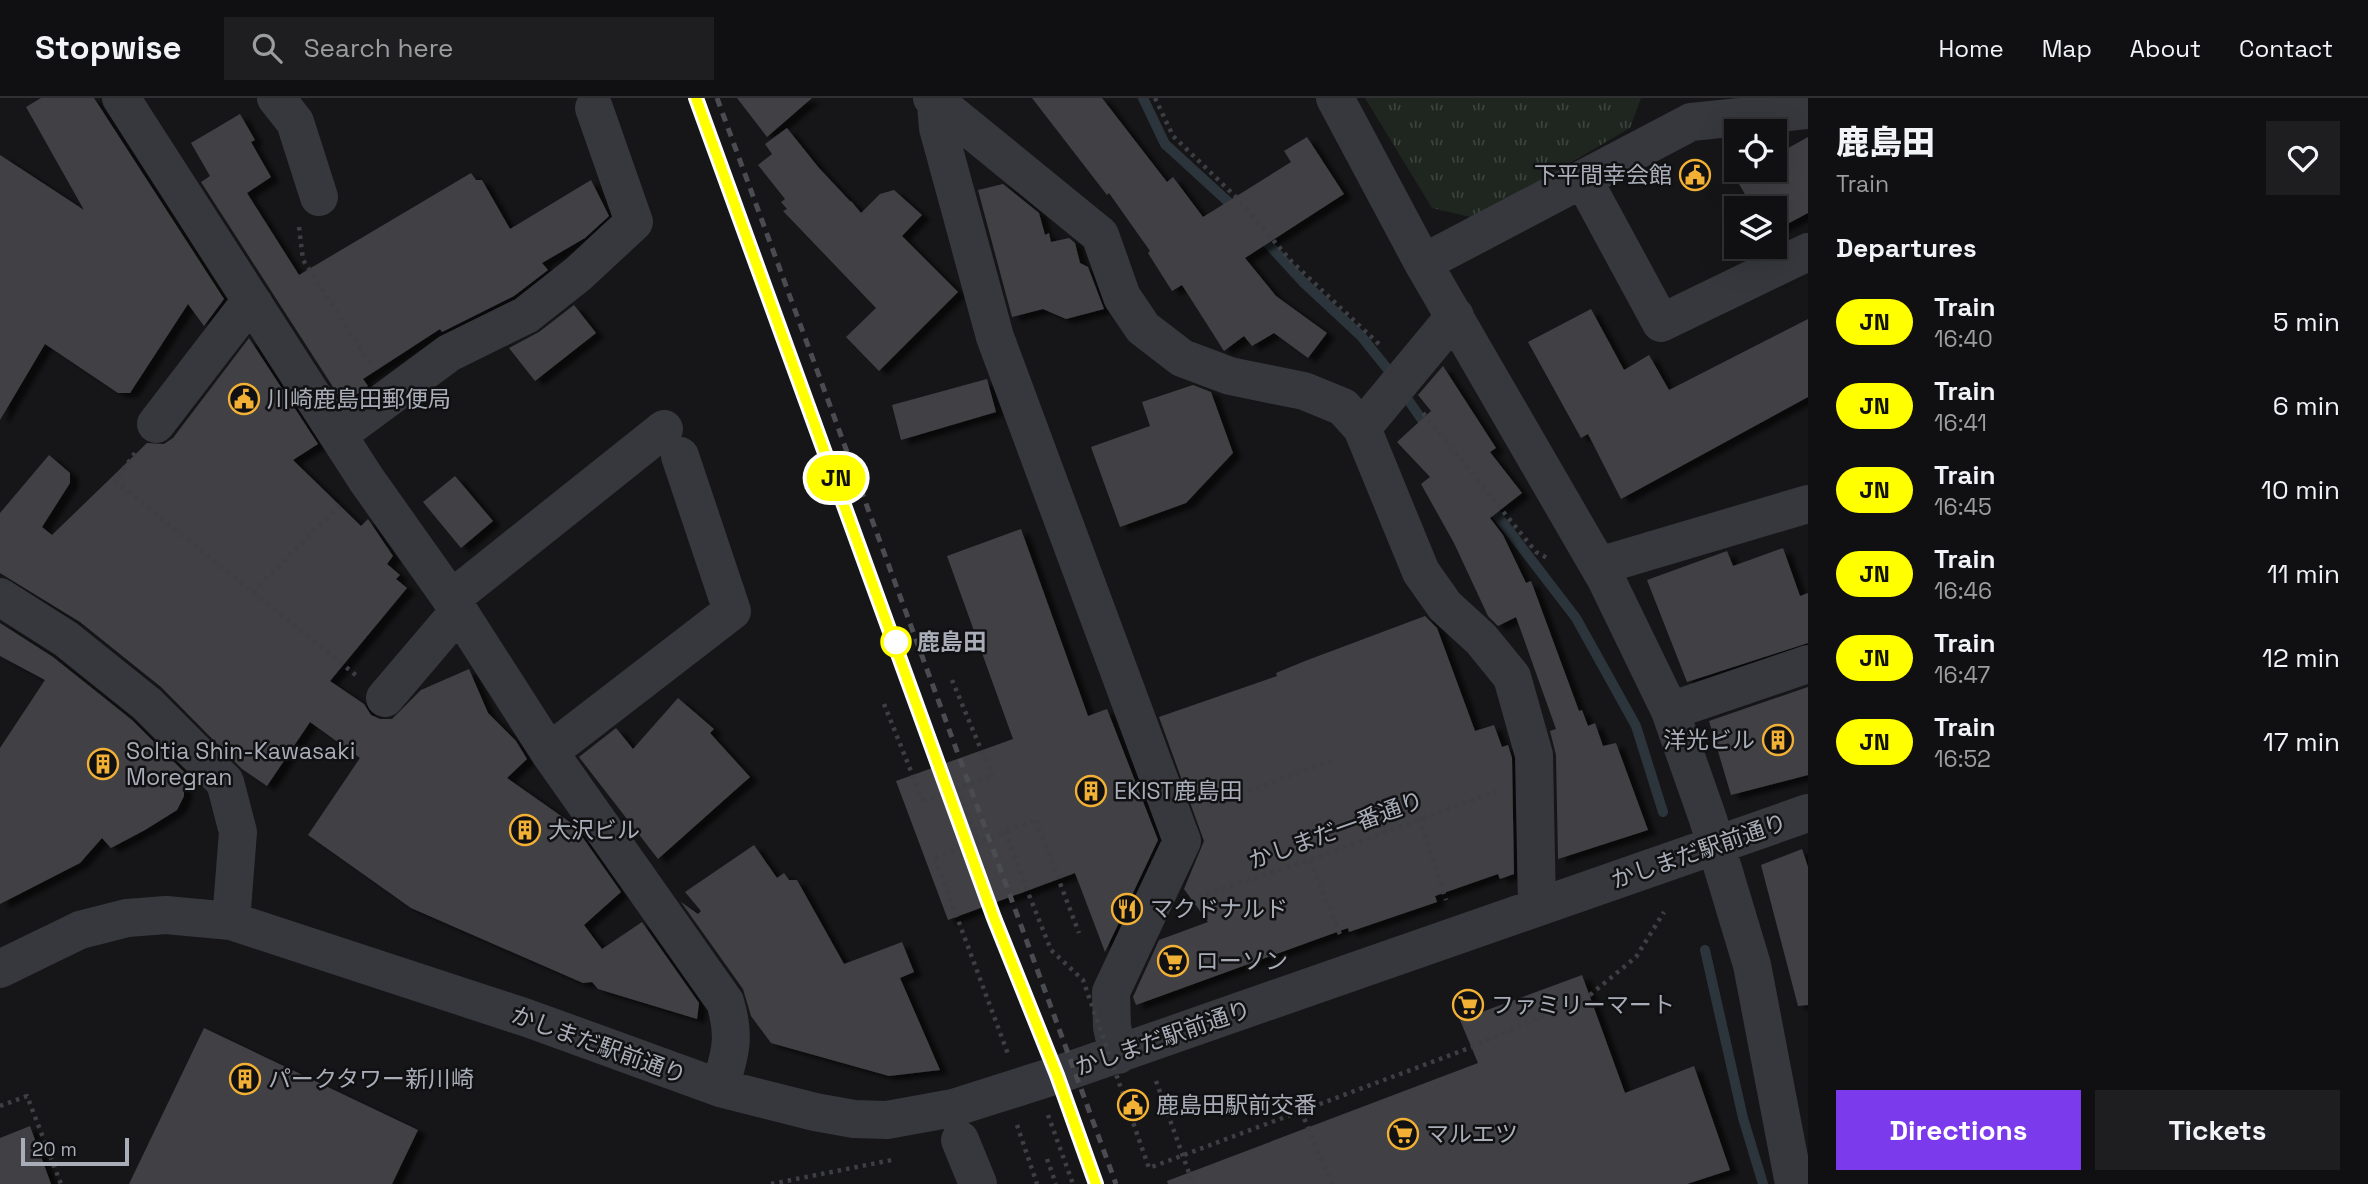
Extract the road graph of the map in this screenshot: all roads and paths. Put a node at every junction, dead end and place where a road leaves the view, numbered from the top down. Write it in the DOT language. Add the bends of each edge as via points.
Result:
graph roads {
  1 [pos="121,98"];
  2 [pos="276,98"];
  3 [pos="1155,98"];
  4 [pos="1335,98"];
  5 [pos="934,101"];
  6 [pos="594,108"];
  7 [pos="1689,110"];
  8 [pos="1808,110"];
  9 [pos="1583,179"];
  10 [pos="309,208"];
  11 [pos="1808,252"];
  12 [pos="1423,263"];
  13 [pos="254,304"];
  14 [pos="1455,316"];
  15 [pos="1404,378"];
  16 [pos="392,396"];
  17 [pos="156,424"];
  18 [pos="1362,428"];
  19 [pos="338,435"];
  20 [pos="366,479"];
  21 [pos="1808,504"];
  22 [pos="1554,562"];
  23 [pos="1599,566"];
  24 [pos="253,592"];
  25 [pos="0,597"];
  26 [pos="455,605"];
  27 [pos="1808,664"];
  28 [pos="952,680"];
  29 [pos="384,698"];
  30 [pos="884,704"];
  31 [pos="1670,711"];
  32 [pos="549,752"];
  33 [pos="1331,761"];
  34 [pos="1535,777"];
  35 [pos="958,788"];
  36 [pos="1808,813"];
  37 [pos="1174,817"];
  38 [pos="1419,818"];
  39 [pos="1005,831"];
  40 [pos="978,841"];
  41 [pos="1716,845"];
  42 [pos="1310,860"];
  43 [pos="1448,906"];
  44 [pos="1537,907"];
  45 [pos="1147,912"];
  46 [pos="1664,912"];
  47 [pos="231,921"];
  48 [pos="1079,933"];
  49 [pos="1343,943"];
  50 [pos="0,969"];
  51 [pos="1118,1055"];
  52 [pos="1011,1063"];
  53 [pos="1156,1080"];
  54 [pos="720,1088"];
  55 [pos="1044,1104"];
  56 [pos="0,1106"];
  57 [pos="1301,1111"];
  58 [pos="1014,1118"];
  59 [pos="960,1140"];
  60 [pos="900,1159"];
  61 [pos="1047,1159"];
  62 [pos="61,1184"];
  63 [pos="771,1184"];
  64 [pos="978,1184"];
  65 [pos="1037,1184"];
  66 [pos="1056,1184"];
  67 [pos="1073,1184"];
  68 [pos="1193,1184"];
  69 [pos="1332,1184"];
  70 [pos="1794,1184"];
  1 -- 13 [label="street"];
  2 -- 10 [label="street" via="295,121"];
  3 -- 15 [label="path" via="1173,136 1238,199 1291,261 1383,348"];
  4 -- 12 [label="street"];
  5 -- 18 [label="street" via="1101,234 1122,296 1143,328 1182,358 1230,376 1304,391 1343,407"];
  5 -- 37 [label="street" via="995,337"];
  6 -- 16 [label="street" via="634,222 526,314 449,353"];
  7 -- 8 [label="street"];
  7 -- 9 [label="street"];
  9 -- 11 [label="street" via="1661,323"];
  9 -- 12 [label="street"];
  10 -- 16 [label="path" via="303,260"];
  12 -- 14 [label="street"];
  13 -- 17 [label="street" via="242,312"];
  13 -- 19 [label="street"];
  14 -- 15 [label="street"];
  14 -- 23 [label="street"];
  15 -- 18 [label="street"];
  15 -- 22 [label="path" via="1424,414 1461,461 1536,552"];
  16 -- 19 [label="street"];
  17 -- 24 [label="path" via="115,481"];
  18 -- 34 [label="street" via="1421,572 1445,606 1481,639 1512,677 1534,755"];
  19 -- 20 [label="street"];
  20 -- 24 [label="path"];
  20 -- 26 [label="street"];
  21 -- 23 [label="street"];
  23 -- 31 [label="street"];
  24 -- 29 [label="path"];
  25 -- 47 [label="street" via="66,639 137,696 225,782 238,832"];
  26 -- 29 [label="street"];
  26 -- 32 [label="street"];
  26 -- 32 [label="street" via="672,443 732,611"];
  27 -- 31 [label="street"];
  28 -- 35 [label="path, bridge" via="992,776"];
  30 -- 35 [label="path, bridge" via="923,801"];
  31 -- 41 [label="street"];
  32 -- 54 [label="street" via="724,1002 733,1027"];
  33 -- 37 [label="path"];
  34 -- 38 [label="path, かしまだ一番通り"];
  34 -- 44 [label="street"];
  35 -- 40 [label="path"];
  36 -- 41 [label="street, かしまだ駅前通り"];
  37 -- 45 [label="street" via="1182,841"];
  38 -- 42 [label="path, かしまだ一番通り"];
  38 -- 43 [label="path"];
  39 -- 40 [label="path, bridge"];
  39 -- 48 [label="path, bridge" via="1036,820"];
  39 -- 57 [label="path, bridge" via="1051,950 1083,980 1149,1168"];
  40 -- 52 [label="path, bridge" via="935,858"];
  41 -- 44 [label="street, かしまだ駅前通り"];
  41 -- 70 [label="street" via="1752,965"];
  42 -- 45 [label="path, かしまだ一番通り"];
  42 -- 49 [label="path"];
  44 -- 51 [label="street, かしまだ駅前通り"];
  45 -- 51 [label="street" via="1111,992"];
  46 -- 57 [label="path, bridge" via="1636,957 1590,995 1472,1047"];
  47 -- 50 [label="street, かしまだ駅前通り" via="166,915 127,918 80,930"];
  47 -- 54 [label="street, かしまだ駅前通り" via="527,1018"];
  51 -- 54 [label="street, かしまだ駅前通り" via="953,1108 887,1120 814,1112"];
  53 -- 68 [label="path"];
  55 -- 67 [label="path"];
  56 -- 62 [label="path" via="27,1096"];
  57 -- 69 [label="path"];
  58 -- 65 [label="path"];
  59 -- 64 [label="street"];
  60 -- 63 [label="path"];
  61 -- 66 [label="path"];
}
